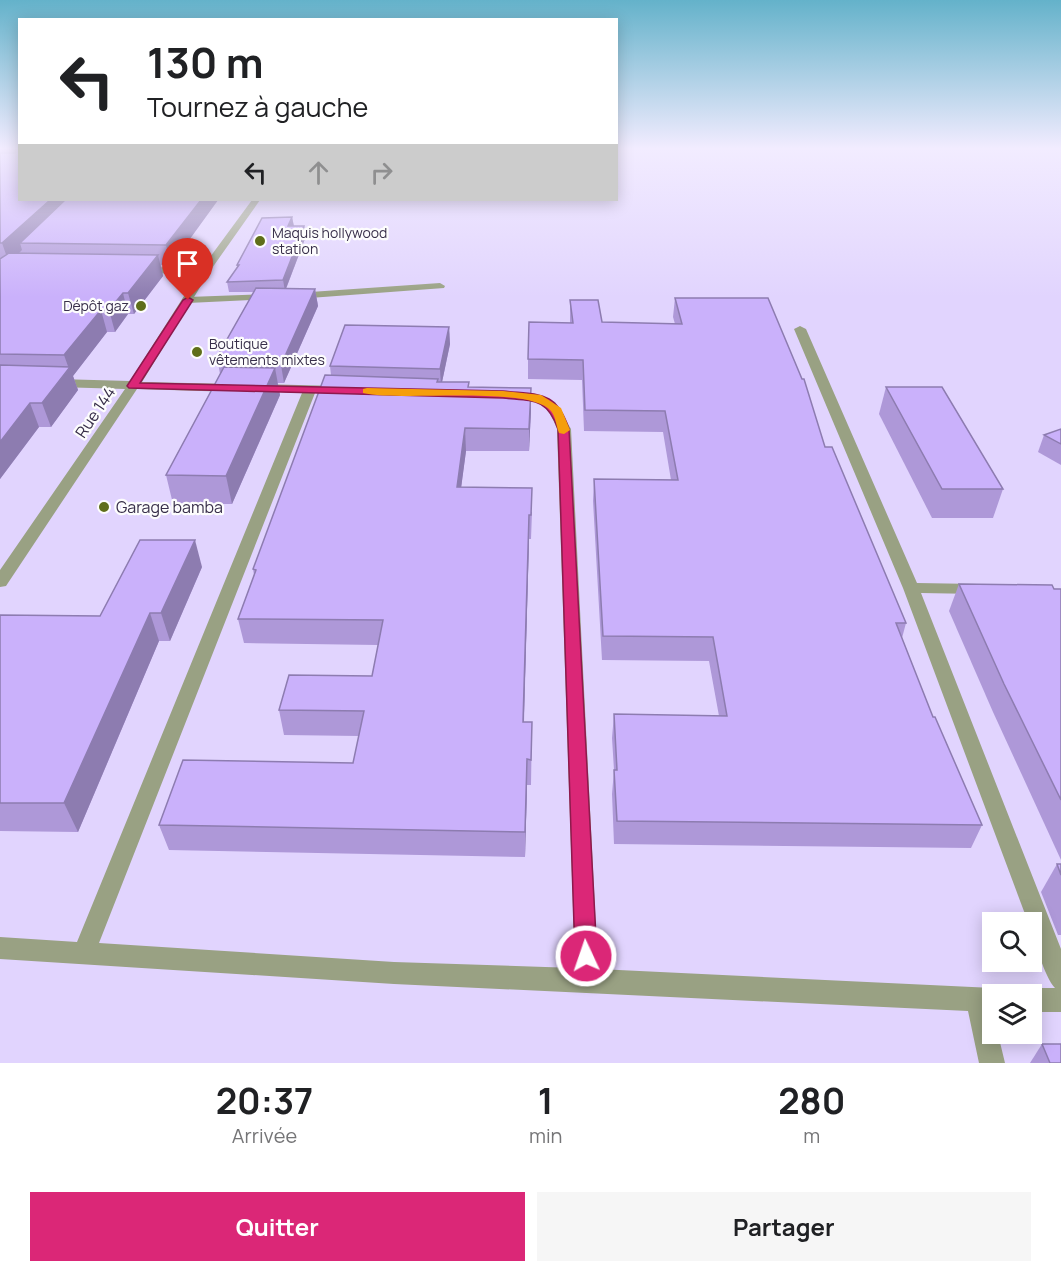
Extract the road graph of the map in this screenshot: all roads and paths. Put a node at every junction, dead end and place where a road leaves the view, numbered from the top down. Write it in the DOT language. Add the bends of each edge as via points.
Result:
graph roads {
  1 [pos="255,201"];
  2 [pos="126,270"];
  3 [pos="205,271"];
  4 [pos="440,286"];
  5 [pos="188,300"];
  6 [pos="800,329"];
  7 [pos="44,383"];
  8 [pos="133,386"];
  9 [pos="310,390"];
  10 [pos="356,391"];
  11 [pos="492,394"];
  12 [pos="0,582"];
  13 [pos="911,588"];
  14 [pos="992,589"];
  15 [pos="0,948"];
  16 [pos="84,953"];
  17 [pos="1061,979"];
  18 [pos="587,980"];
  19 [pos="982,1000"];
  20 [pos="1042,1000"];
  21 [pos="1061,1000"];
  22 [pos="990,1044"];
  23 [pos="992,1063"];
  1 -- 3 [label="street, Rue 144"];
  2 -- 3 [label="street"];
  3 -- 5 [label="street, Rue 144"];
  4 -- 5 [label="street"];
  5 -- 8 [label="street, Rue 144"];
  6 -- 13 [label="street"];
  7 -- 8 [label="street"];
  8 -- 9 [label="street"];
  8 -- 12 [label="street, Rue 144"];
  9 -- 10 [label="street"];
  9 -- 16 [label="street"];
  11 -- 18 [label="street" via="541,398 557,411 564,429"];
  13 -- 14 [label="street"];
  13 -- 17 [label="street"];
  15 -- 16 [label="street"];
  16 -- 18 [label="street" via="394,973"];
  18 -- 19 [label="street"];
  20 -- 21 [label="street"];
  22 -- 23 [label="street"];
}
